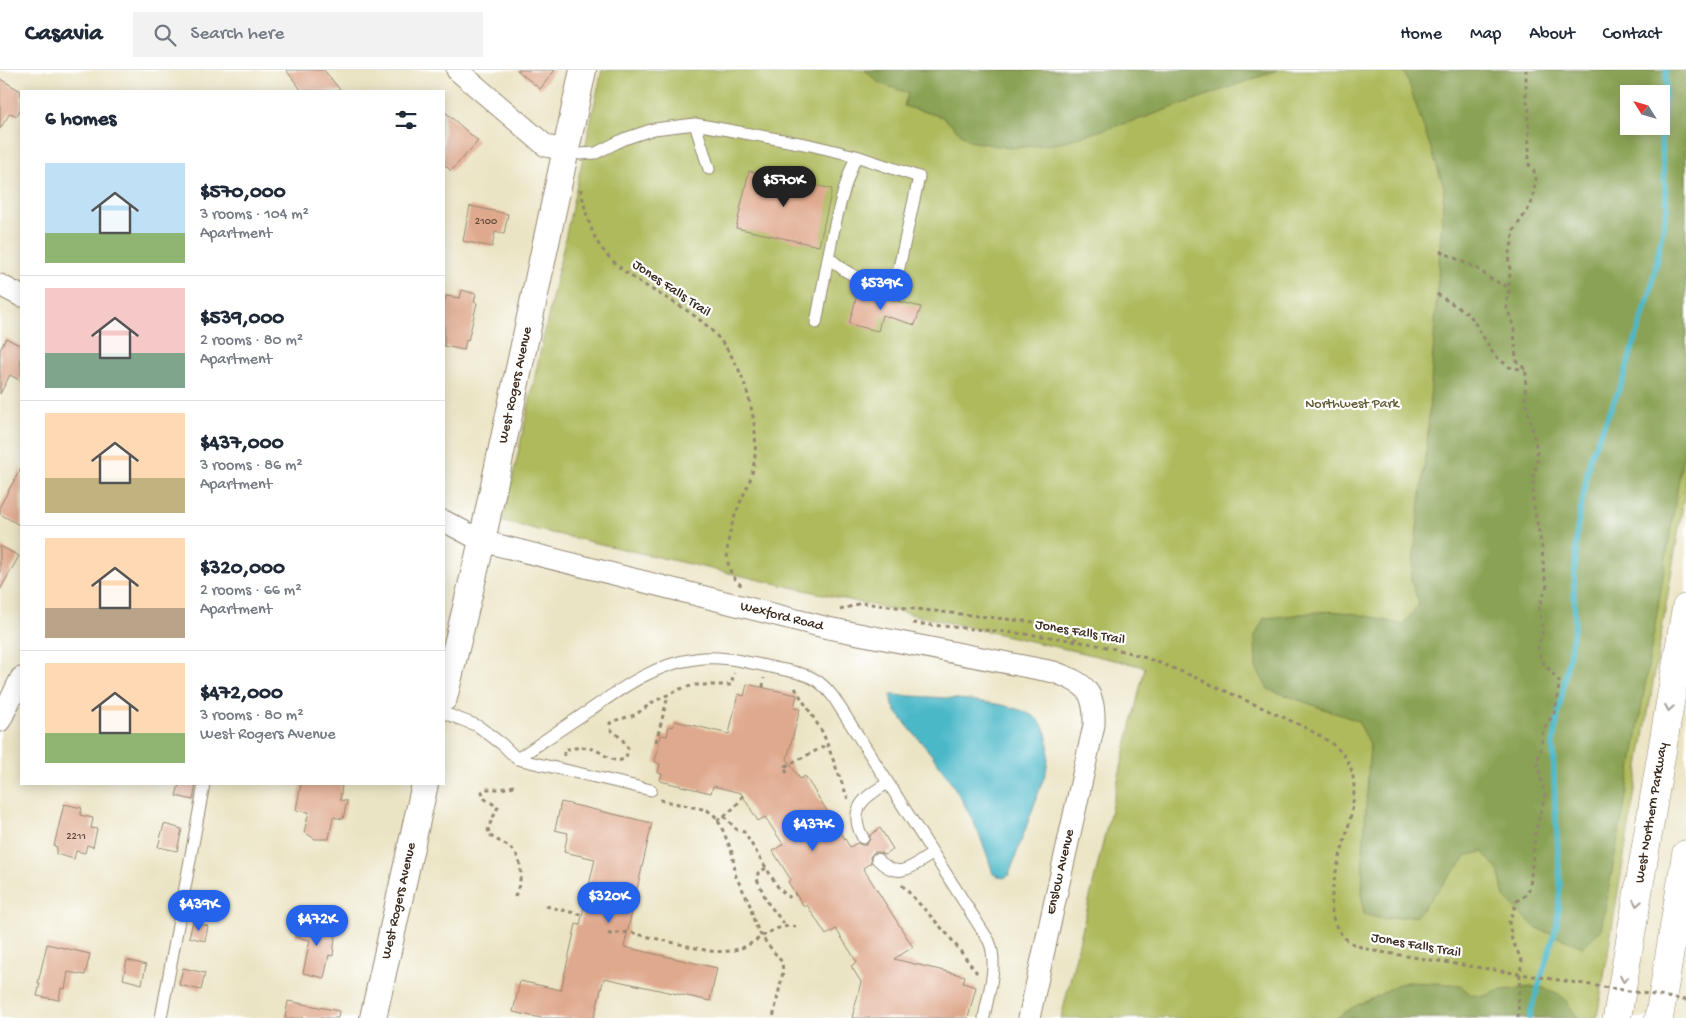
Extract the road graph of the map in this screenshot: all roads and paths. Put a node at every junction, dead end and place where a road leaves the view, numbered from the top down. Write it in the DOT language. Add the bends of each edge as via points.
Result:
graph roads {
  1 [pos="457,70"];
  2 [pos="583,70"];
  3 [pos="1526,70"];
  4 [pos="694,124"];
  5 [pos="565,150"];
  6 [pos="856,156"];
  7 [pos="709,170"];
  8 [pos="581,186"];
  9 [pos="1440,251"];
  10 [pos="828,257"];
  11 [pos="0,285"];
  12 [pos="1509,287"];
  13 [pos="1437,294"];
  14 [pos="20,295"];
  15 [pos="816,323"];
  16 [pos="1526,370"];
  17 [pos="445,522"];
  18 [pos="482,541"];
  19 [pos="745,588"];
  20 [pos="1686,608"];
  21 [pos="846,612"];
  22 [pos="910,622"];
  23 [pos="1079,642"];
  24 [pos="737,671"];
  25 [pos="755,675"];
  26 [pos="772,679"];
  27 [pos="20,680"];
  28 [pos="793,686"];
  29 [pos="445,694"];
  30 [pos="666,694"];
  31 [pos="445,713"];
  32 [pos="0,721"];
  33 [pos="1094,725"];
  34 [pos="656,742"];
  35 [pos="827,745"];
  36 [pos="516,759"];
  37 [pos="564,762"];
  38 [pos="787,773"];
  39 [pos="888,783"];
  40 [pos="204,785"];
  41 [pos="425,785"];
  42 [pos="514,786"];
  43 [pos="651,790"];
  44 [pos="744,794"];
  45 [pos="851,805"];
  46 [pos="724,816"];
  47 [pos="717,820"];
  48 [pos="864,838"];
  49 [pos="932,854"];
  50 [pos="1686,854"];
  51 [pos="877,859"];
  52 [pos="766,868"];
  53 [pos="896,878"];
  54 [pos="796,894"];
  55 [pos="518,899"];
  56 [pos="546,906"];
  57 [pos="583,915"];
  58 [pos="786,926"];
  59 [pos="798,927"];
  60 [pos="608,934"];
  61 [pos="762,937"];
  62 [pos="1672,939"];
  63 [pos="979,976"];
  64 [pos="1686,1000"];
  65 [pos="161,1018"];
  66 [pos="374,1018"];
  67 [pos="773,1018"];
  68 [pos="984,1018"];
  69 [pos="1028,1018"];
  70 [pos="1518,1018"];
  71 [pos="1617,1018"];
  72 [pos="1659,1018"];
  73 [pos="1675,1018"];
  1 -- 5 [label="street" via="546,146"];
  2 -- 5 [label="street, West Rogers Avenue"];
  3 -- 12 [label="path" via="1529,165 1536,180 1531,205 1512,233 1508,256"];
  4 -- 5 [label="lane" via="654,129 596,153 580,154"];
  4 -- 6 [label="lane"];
  4 -- 7 [label="lane"];
  5 -- 18 [label="street, West Rogers Avenue"];
  6 -- 10 [label="lane" via="846,181"];
  6 -- 10 [label="lane" via="919,177 895,286 858,278"];
  8 -- 19 [label="path, Jones Falls Trail" via="591,226 598,242 611,258 623,270 700,320 728,350 740,374 750,399 755,455 752,473 735,517 728,556 729,568"];
  9 -- 12 [label="path"];
  10 -- 15 [label="lane"];
  11 -- 14 [label="street"];
  12 -- 16 [label="path" via="1506,305 1514,328 1516,360"];
  13 -- 16 [label="path" via="1470,316 1494,355 1509,367"];
  16 -- 70 [label="path" via="1525,398 1538,465 1532,476 1533,502 1547,585 1539,607 1543,630 1538,648 1541,660 1559,682 1554,713 1543,730 1537,761 1545,796 1535,833 1530,887 1526,895 1517,901 1509,922 1512,940 1522,961"];
  17 -- 18 [label="street, Wexford Road"];
  18 -- 29 [label="street, West Rogers Avenue"];
  18 -- 33 [label="street, Wexford Road" via="828,628 1054,672 1083,686 1091,696"];
  20 -- 71 [label="main road, West Northern Parkway, one-way"];
  21 -- 23 [label="path" via="837,611 862,603 1050,624"];
  22 -- 23 [label="path, Jones Falls Trail"];
  23 -- 64 [label="path, Jones Falls Trail, bridge" via="1124,652 1180,672 1297,724 1342,753 1350,764 1354,780 1353,803 1332,892 1332,911 1344,938 1374,951"];
  24 -- 30 [label="path" via="731,685 695,685"];
  25 -- 26 [label="path"];
  27 -- 32 [label="street"];
  28 -- 35 [label="path" via="823,733"];
  30 -- 34 [label="path" via="668,700"];
  30 -- 37 [label="path" via="635,715 610,723 612,732 628,748 626,758 611,760 583,747 564,750"];
  31 -- 36 [label="lane" via="478,726"];
  33 -- 69 [label="street, Enslow Avenue"];
  35 -- 38 [label="path" via="784,767"];
  35 -- 45 [label="path"];
  36 -- 39 [label="lane" via="653,671 676,662 719,658 819,681 834,698"];
  36 -- 43 [label="lane"];
  39 -- 48 [label="lane" via="868,795 858,808 858,828"];
  39 -- 49 [label="lane"];
  40 -- 65 [label="lane"];
  41 -- 66 [label="street, West Rogers Avenue"];
  42 -- 55 [label="path" via="482,792 485,799 498,807 488,828 489,835 512,849 519,860 521,877 515,896"];
  43 -- 47 [label="path" via="654,798 707,810"];
  44 -- 46 [label="path"];
  46 -- 47 [label="path"];
  46 -- 52 [label="path" via="737,830 744,832"];
  47 -- 61 [label="path" via="728,839 736,877"];
  49 -- 51 [label="lane" via="911,867 897,871 887,869"];
  49 -- 68 [label="lane" via="993,952"];
  50 -- 62 [label="main road"];
  52 -- 54 [label="path" via="788,897"];
  52 -- 58 [label="path" via="757,879 767,902"];
  53 -- 63 [label="path" via="948,935"];
  56 -- 57 [label="path"];
  58 -- 59 [label="path"];
  58 -- 61 [label="path"];
  60 -- 61 [label="path" via="628,932 720,952 743,947"];
  61 -- 67 [label="path" via="783,966"];
  62 -- 72 [label="main road"];
  62 -- 73 [label="main road"];
}
